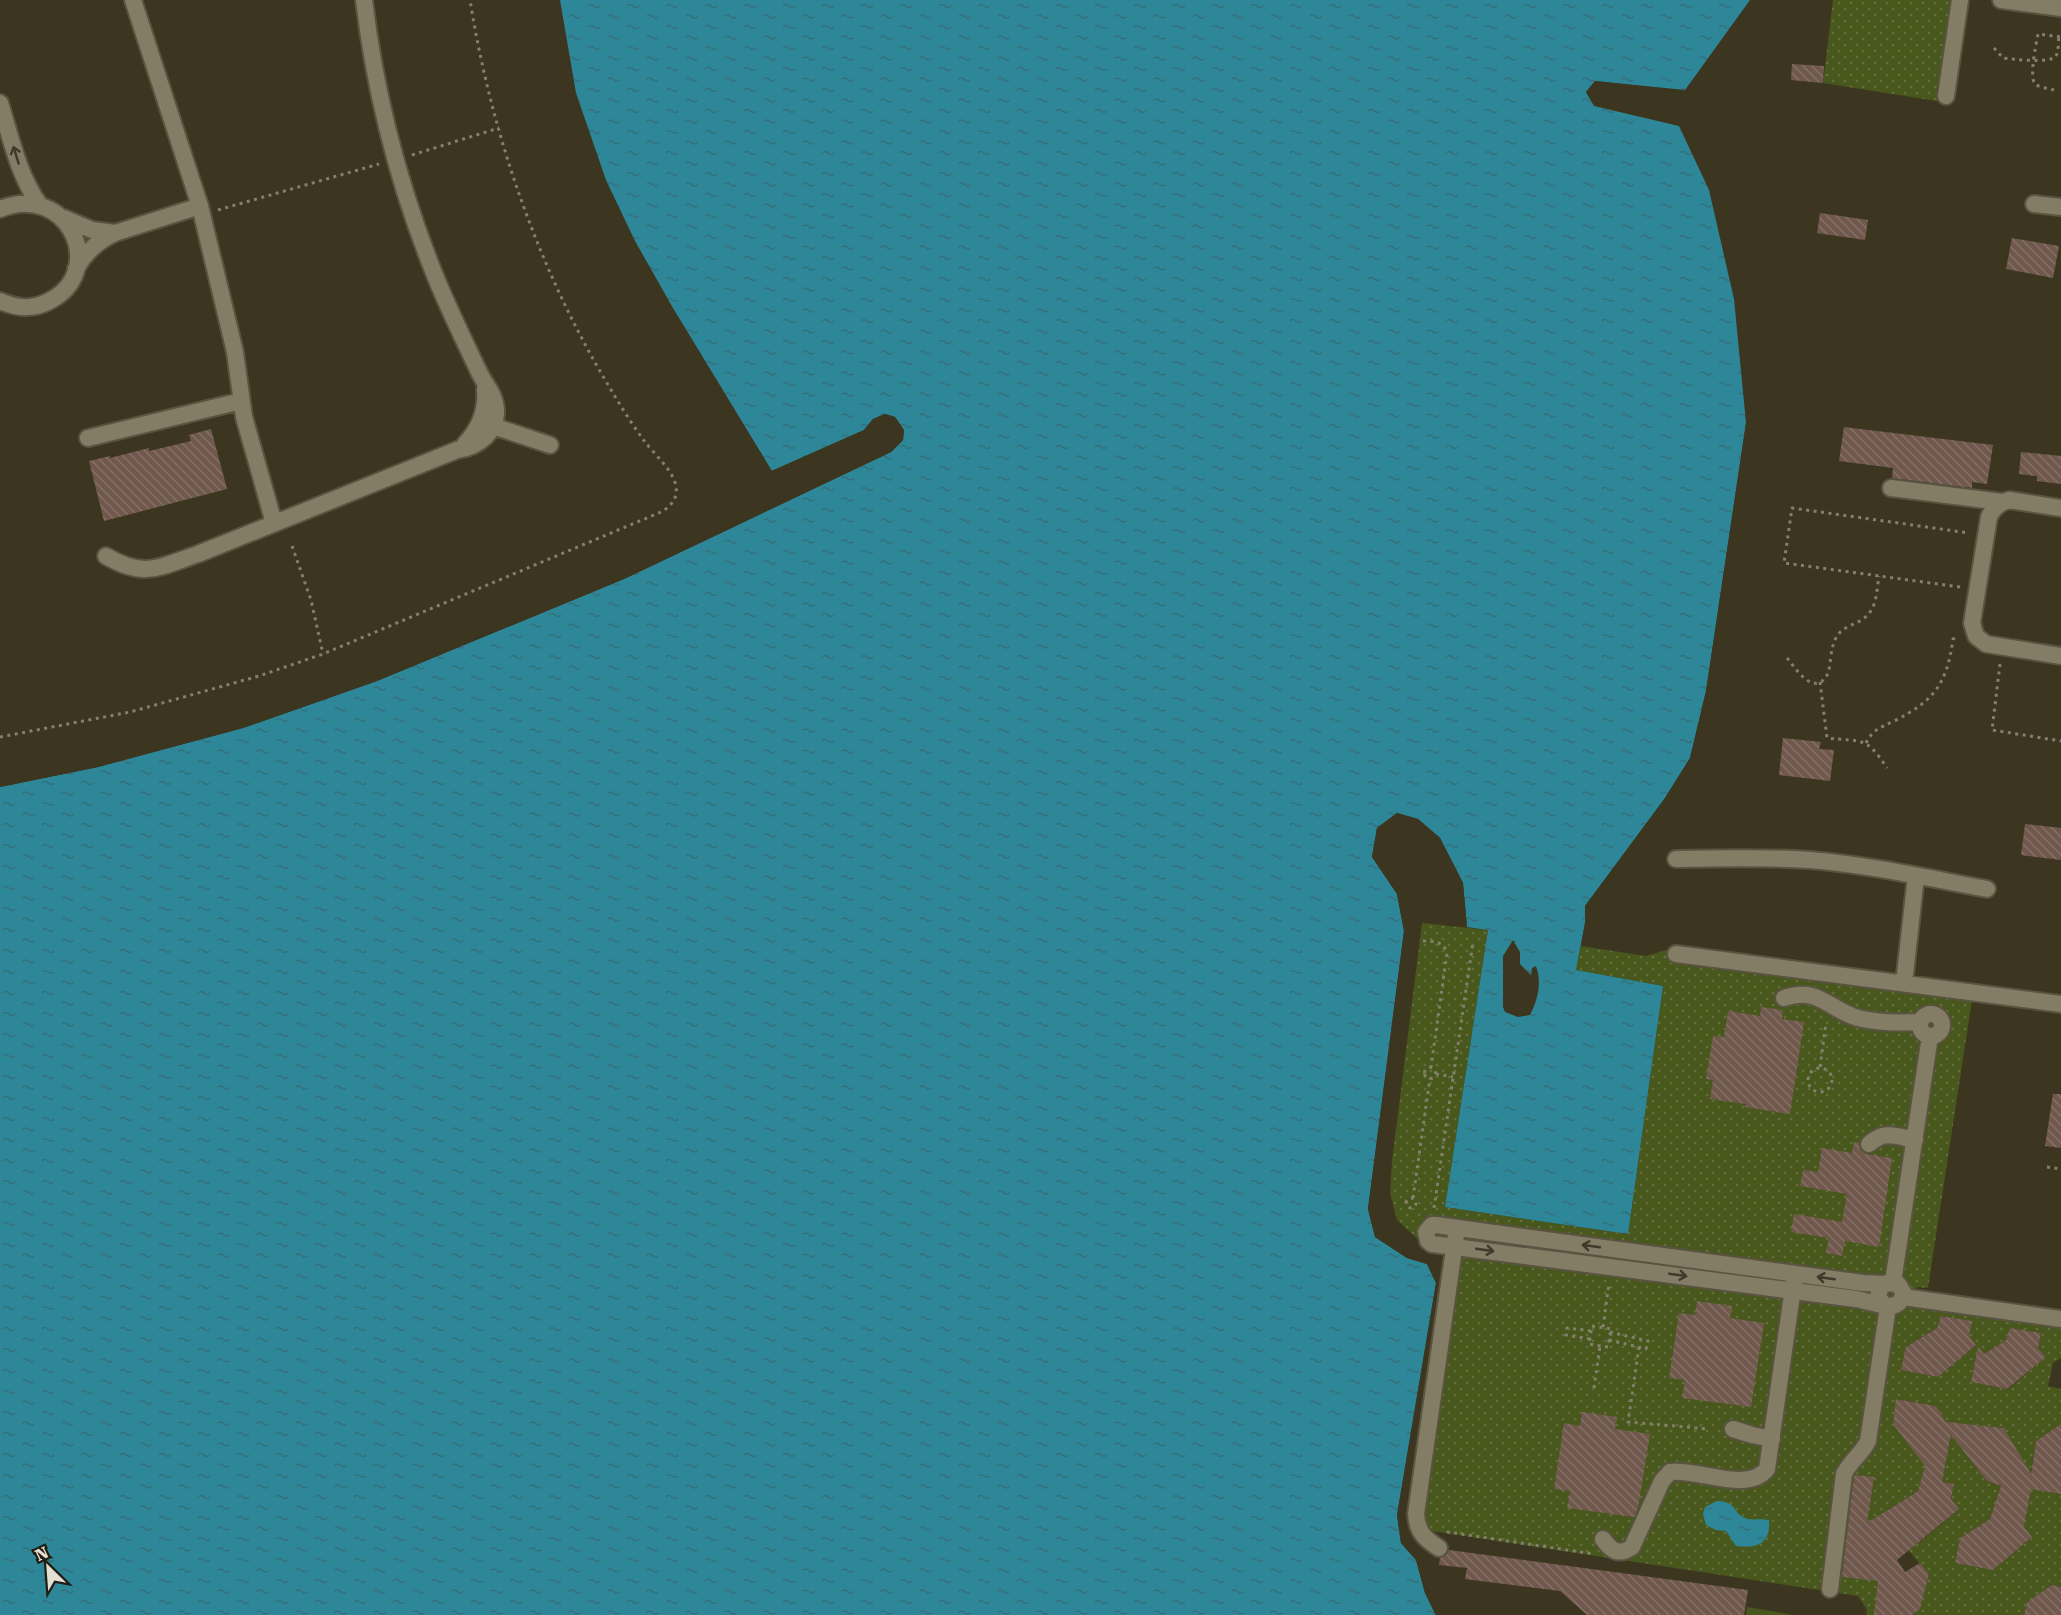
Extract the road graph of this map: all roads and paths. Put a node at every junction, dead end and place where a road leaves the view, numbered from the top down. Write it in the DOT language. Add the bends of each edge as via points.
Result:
graph roads {
  1 [pos="133,0"];
  2 [pos="364,0"];
  3 [pos="1960,0"];
  4 [pos="2001,0"];
  5 [pos="2061,8"];
  6 [pos="2060,37"];
  7 [pos="2058,47"];
  8 [pos="1994,48"];
  9 [pos="2061,50"];
  10 [pos="2034,60"];
  11 [pos="2054,90"];
  12 [pos="1946,96"];
  13 [pos="0,103"];
  14 [pos="499,128"];
  15 [pos="395,160"];
  16 [pos="39,204"];
  17 [pos="2034,204"];
  18 [pos="2061,207"];
  19 [pos="0,209"];
  20 [pos="201,211"];
  21 [pos="60,216"];
  22 [pos="115,233"];
  23 [pos="76,269"];
  24 [pos="0,302"];
  25 [pos="483,379"];
  26 [pos="241,401"];
  27 [pos="493,426"];
  28 [pos="88,438"];
  29 [pos="550,445"];
  30 [pos="457,450"];
  31 [pos="1891,488"];
  32 [pos="2002,502"];
  33 [pos="2061,508"];
  34 [pos="274,524"];
  35 [pos="1986,536"];
  36 [pos="292,546"];
  37 [pos="106,556"];
  38 [pos="1879,576"];
  39 [pos="1977,590"];
  40 [pos="1973,630"];
  41 [pos="2002,647"];
  42 [pos="323,654"];
  43 [pos="2061,656"];
  44 [pos="1787,658"];
  45 [pos="1820,682"];
  46 [pos="2061,741"];
  47 [pos="1866,743"];
  48 [pos="1887,768"];
  49 [pos="1676,859"];
  50 [pos="1916,876"];
  51 [pos="1987,889"];
  52 [pos="1423,940"];
  53 [pos="1473,942"];
  54 [pos="1676,954"];
  55 [pos="1904,983"];
  56 [pos="1784,998"];
  57 [pos="1829,1003"];
  58 [pos="2061,1004"];
  59 [pos="1431,1067"];
  60 [pos="1820,1067"];
  61 [pos="1436,1074"];
  62 [pos="1453,1077"];
  63 [pos="1430,1078"];
  64 [pos="1915,1140"];
  65 [pos="1869,1144"];
  66 [pos="2047,1167"];
  67 [pos="2061,1169"];
  68 [pos="1413,1198"];
  69 [pos="1432,1225"];
  70 [pos="1457,1228"];
  71 [pos="1454,1246"];
  72 [pos="1626,1251"];
  73 [pos="1618,1267"];
  74 [pos="1794,1282"];
  75 [pos="1888,1283"];
  76 [pos="1903,1297"];
  77 [pos="1886,1306"];
  78 [pos="2061,1319"];
  79 [pos="1603,1327"];
  80 [pos="1591,1331"];
  81 [pos="1610,1332"];
  82 [pos="1590,1339"];
  83 [pos="1609,1340"];
  84 [pos="1600,1346"];
  85 [pos="1639,1347"];
  86 [pos="1594,1388"];
  87 [pos="1708,1429"];
  88 [pos="1733,1429"];
  89 [pos="1772,1439"];
  90 [pos="1607,1545"];
  91 [pos="1439,1548"];
  92 [pos="1830,1588"];
  1 -- 20 [label="street"];
  2 -- 15 [label="street"];
  3 -- 12 [label="street"];
  4 -- 5 [label="street"];
  6 -- 7 [label="path"];
  6 -- 10 [label="path" via="2038,34"];
  7 -- 9 [label="path"];
  7 -- 10 [label="path" via="2054,57"];
  8 -- 10 [label="path" via="2003,58"];
  10 -- 11 [label="path" via="2034,83"];
  16 -- 13 [label="street, one-way" via="21,170"];
  14 -- 15 [label="path"];
  15 -- 20 [label="path"];
  15 -- 25 [label="street" via="432,270"];
  16 -- 19 [label="street" via="19,203"];
  16 -- 21 [label="street"];
  17 -- 18 [label="street"];
  20 -- 22 [label="street"];
  20 -- 26 [label="street" via="235,352"];
  21 -- 22 [label="street" via="80,227"];
  21 -- 23 [label="street" via="76,240"];
  22 -- 23 [label="street" via="96,244"];
  23 -- 24 [label="street" via="69,284 45,304 29,308"];
  25 -- 27 [label="street" via="494,396"];
  25 -- 30 [label="street" via="482,419 472,437"];
  26 -- 28 [label="street"];
  26 -- 34 [label="street"];
  27 -- 29 [label="street"];
  27 -- 30 [label="street" via="482,441"];
  30 -- 34 [label="street"];
  31 -- 32 [label="street"];
  32 -- 33 [label="street"];
  32 -- 35 [label="street" via="1989,517"];
  34 -- 37 [label="street" via="150,570 131,568"];
  35 -- 38 [label="path" via="1792,508 1784,563"];
  35 -- 39 [label="street"];
  36 -- 42 [label="path" via="311,600"];
  38 -- 39 [label="path"];
  38 -- 45 [label="path" via="1871,611 1837,635 1827,675"];
  39 -- 40 [label="street"];
  40 -- 41 [label="street" via="1986,644"];
  40 -- 47 [label="path" via="1953,639 1947,671 1929,698 1910,713 1871,732"];
  41 -- 43 [label="street"];
  41 -- 46 [label="path" via="1992,730"];
  44 -- 45 [label="path" via="1807,681"];
  45 -- 47 [label="path" via="1827,738"];
  47 -- 48 [label="path"];
  49 -- 50 [label="street" via="1794,859"];
  50 -- 51 [label="street"];
  50 -- 55 [label="street"];
  52 -- 59 [label="path" via="1438,942 1447,953"];
  53 -- 62 [label="path"];
  54 -- 55 [label="street"];
  55 -- 58 [label="street"];
  56 -- 57 [label="street" via="1804,994"];
  57 -- 60 [label="path"];
  57 -- 64 [label="street" via="1865,1020 1925,1029"];
  59 -- 61 [label="path"];
  59 -- 63 [label="path" via="1424,1072"];
  60 -- 60 [label="path" via="1811,1071 1807,1080 1816,1092 1826,1090 1832,1081 1830,1071"];
  61 -- 62 [label="path"];
  61 -- 63 [label="path"];
  62 -- 69 [label="path"];
  63 -- 68 [label="path"];
  64 -- 65 [label="street" via="1884,1134"];
  64 -- 75 [label="street"];
  66 -- 67 [label="path"];
  69 -- 70 [label="street"];
  69 -- 71 [label="street" via="1426,1232 1428,1241"];
  70 -- 71 [label="street"];
  72 -- 70 [label="street, one-way"];
  71 -- 73 [label="street, one-way"];
  71 -- 91 [label="street" via="1416,1514 1419,1531"];
  72 -- 73 [label="street"];
  72 -- 74 [label="street"];
  73 -- 74 [label="street, one-way"];
  73 -- 79 [label="path"];
  75 -- 74 [label="street, one-way"];
  74 -- 77 [label="street"];
  74 -- 89 [label="street"];
  75 -- 76 [label="street" via="1901,1288"];
  75 -- 77 [label="street" via="1878,1292"];
  76 -- 77 [label="street" via="1898,1305"];
  76 -- 78 [label="street"];
  77 -- 92 [label="street" via="1868,1441 1844,1474"];
  79 -- 80 [label="path" via="1592,1326"];
  79 -- 81 [label="path" via="1611,1329"];
  80 -- 82 [label="path"];
  80 -- 82 [label="path" via="1567,1328 1566,1335"];
  81 -- 83 [label="path"];
  81 -- 85 [label="path" via="1648,1341 1646,1349"];
  82 -- 84 [label="path" via="1589,1344"];
  83 -- 84 [label="path" via="1608,1347"];
  83 -- 85 [label="path"];
  84 -- 86 [label="path"];
  85 -- 87 [label="path" via="1628,1422"];
  88 -- 89 [label="street"];
  89 -- 90 [label="street" via="1767,1469 1755,1479 1666,1474 1635,1543 1624,1552"];
  90 -- 91 [label="path" via="1598,1554 1448,1532"];
}
